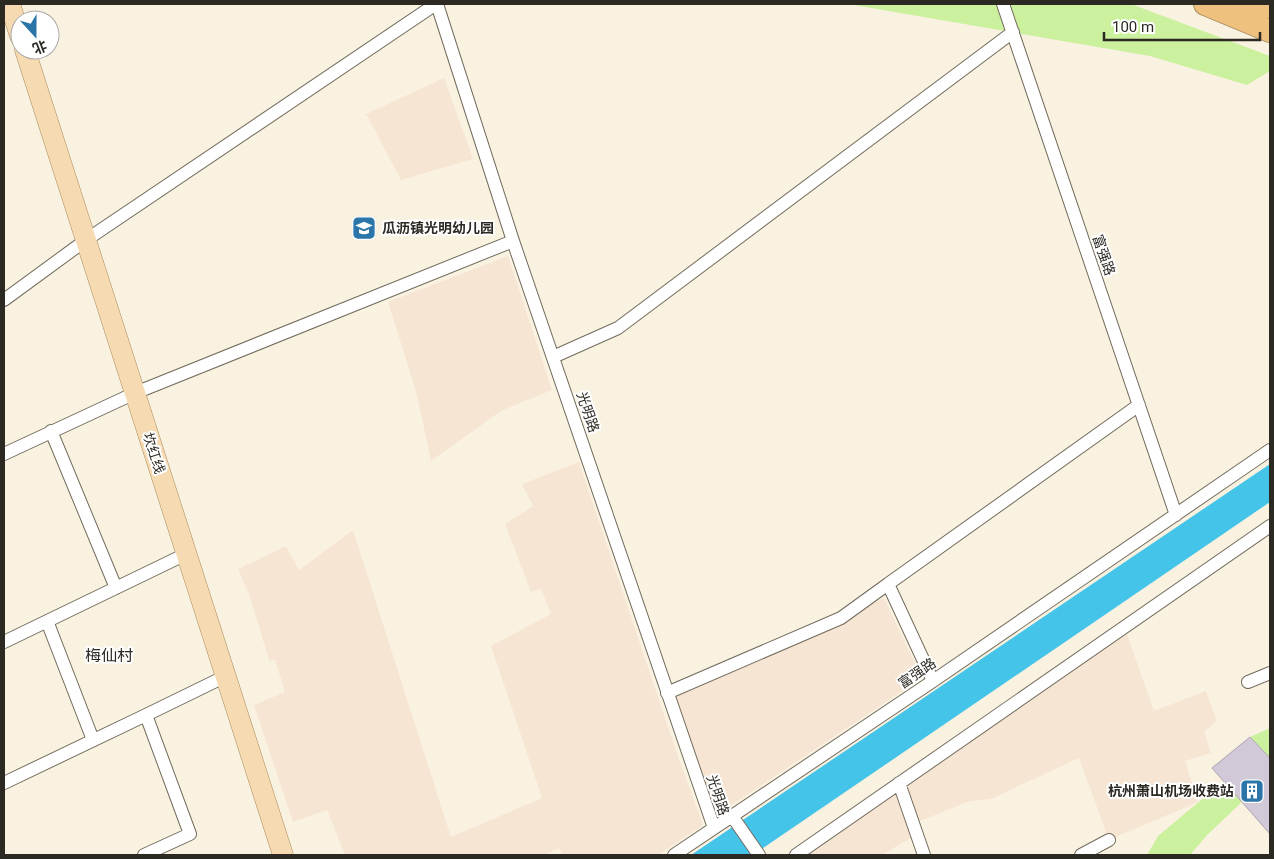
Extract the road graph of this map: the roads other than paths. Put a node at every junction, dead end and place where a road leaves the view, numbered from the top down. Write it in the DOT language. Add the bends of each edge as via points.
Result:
graph roads {
  1 [pos="437,4"];
  2 [pos="1003,4"];
  3 [pos="1205,4"];
  4 [pos="1246,4"];
  5 [pos="1270,7"];
  6 [pos="1270,31"];
  7 [pos="1013,32"];
  8 [pos="28,60"];
  9 [pos="86,240"];
  10 [pos="514,241"];
  11 [pos="4,300"];
  12 [pos="553,357"];
  13 [pos="135,393"];
  14 [pos="1139,406"];
  15 [pos="51,431"];
  16 [pos="1270,450"];
  17 [pos="4,454"];
  18 [pos="1176,515"];
  19 [pos="1270,526"];
  20 [pos="186,554"];
  21 [pos="888,584"];
  22 [pos="116,588"];
  23 [pos="47,621"];
  24 [pos="4,642"];
  25 [pos="1270,673"];
  26 [pos="226,676"];
  27 [pos="933,681"];
  28 [pos="1248,682"];
  29 [pos="667,693"];
  30 [pos="146,715"];
  31 [pos="93,740"];
  32 [pos="4,783"];
  33 [pos="899,783"];
  34 [pos="734,818"];
  35 [pos="714,828"];
  36 [pos="1108,840"];
  37 [pos="144,855"];
  38 [pos="283,855"];
  39 [pos="674,855"];
  40 [pos="759,855"];
  41 [pos="796,855"];
  42 [pos="924,855"];
  43 [pos="1081,855"];
  1 -- 9 [label="street"];
  1 -- 10 [label="street, 光明路"];
  2 -- 7 [label="street, 富强路"];
  3 -- 6 [label="highway"];
  4 -- 5 [label="highway"];
  7 -- 12 [label="street" via="618,328"];
  7 -- 14 [label="street, 富强路"];
  8 -- 9 [label="main road, 坎红线"];
  9 -- 11 [label="street"];
  9 -- 13 [label="main road, 坎红线"];
  10 -- 12 [label="street, 光明路"];
  10 -- 13 [label="street"];
  12 -- 29 [label="street, 光明路"];
  13 -- 15 [label="street"];
  13 -- 20 [label="main road, 坎红线"];
  14 -- 18 [label="street, 富强路"];
  14 -- 21 [label="street"];
  15 -- 17 [label="street"];
  15 -- 22 [label="street"];
  16 -- 18 [label="street, 富强路"];
  18 -- 27 [label="street, 富强路"];
  19 -- 33 [label="street"];
  20 -- 22 [label="street"];
  20 -- 26 [label="main road, 坎红线"];
  21 -- 27 [label="street"];
  21 -- 29 [label="street" via="841,618"];
  22 -- 23 [label="street"];
  23 -- 24 [label="street"];
  23 -- 31 [label="street"];
  25 -- 28 [label="street"];
  26 -- 30 [label="street"];
  26 -- 38 [label="main road, 坎红线"];
  27 -- 34 [label="street, 富强路"];
  29 -- 35 [label="street, 光明路"];
  30 -- 31 [label="street"];
  30 -- 37 [label="street" via="190,834"];
  31 -- 32 [label="street"];
  33 -- 41 [label="street"];
  33 -- 42 [label="street"];
  34 -- 35 [label="street, 富强路"];
  34 -- 40 [label="street"];
  35 -- 39 [label="street, 富强路"];
  36 -- 43 [label="street"];
}
